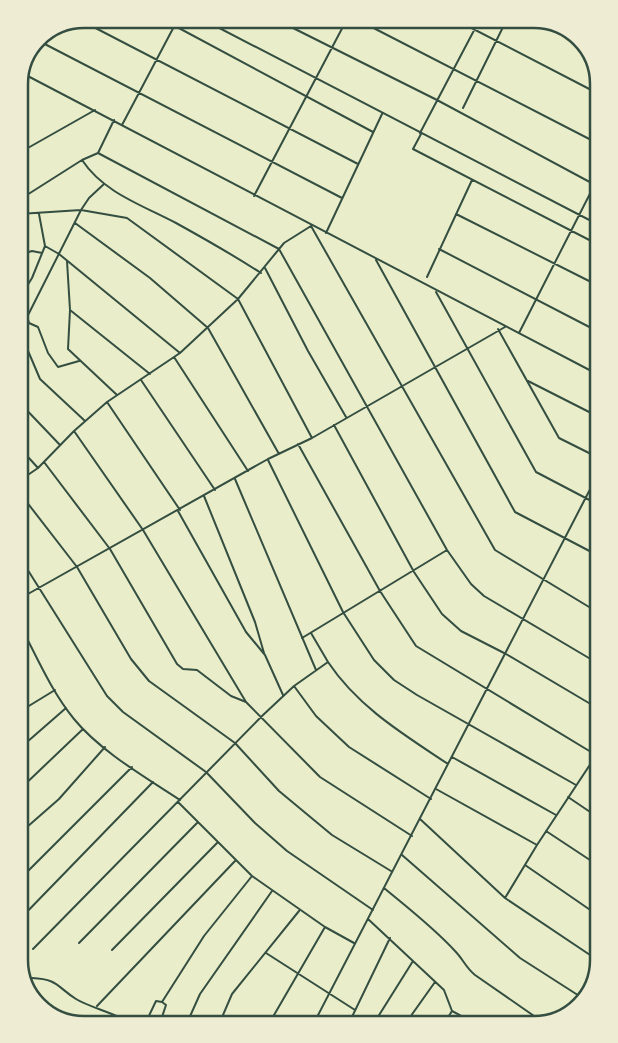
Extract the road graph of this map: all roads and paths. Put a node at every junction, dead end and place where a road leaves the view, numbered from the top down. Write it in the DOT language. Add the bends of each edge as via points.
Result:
graph roads {
  1 [pos="94,27"];
  2 [pos="174,27"];
  3 [pos="179,27"];
  4 [pos="218,27"];
  5 [pos="292,27"];
  6 [pos="343,28"];
  7 [pos="373,28"];
  8 [pos="502,28"];
  9 [pos="474,29"];
  10 [pos="496,40"];
  11 [pos="44,44"];
  12 [pos="332,48"];
  13 [pos="157,58"];
  14 [pos="453,68"];
  15 [pos="29,76"];
  16 [pos="315,79"];
  17 [pos="476,81"];
  18 [pos="590,89"];
  19 [pos="140,92"];
  20 [pos="306,97"];
  21 [pos="437,100"];
  22 [pos="463,108"];
  23 [pos="95,110"];
  24 [pos="382,114"];
  25 [pos="114,120"];
  26 [pos="122,125"];
  27 [pos="289,130"];
  28 [pos="373,132"];
  29 [pos="420,133"];
  30 [pos="590,139"];
  31 [pos="28,148"];
  32 [pos="98,153"];
  33 [pos="82,160"];
  34 [pos="272,162"];
  35 [pos="358,164"];
  36 [pos="472,180"];
  37 [pos="590,182"];
  38 [pos="104,184"];
  39 [pos="28,194"];
  40 [pos="590,195"];
  41 [pos="254,196"];
  42 [pos="342,198"];
  43 [pos="81,210"];
  44 [pos="39,213"];
  45 [pos="28,214"];
  46 [pos="456,214"];
  47 [pos="580,215"];
  48 [pos="590,221"];
  49 [pos="75,222"];
  50 [pos="311,226"];
  51 [pos="572,231"];
  52 [pos="326,233"];
  53 [pos="590,240"];
  54 [pos="45,246"];
  55 [pos="280,249"];
  56 [pos="439,249"];
  57 [pos="28,252"];
  58 [pos="42,253"];
  59 [pos="60,254"];
  60 [pos="375,259"];
  61 [pos="67,261"];
  62 [pos="555,264"];
  63 [pos="265,267"];
  64 [pos="261,273"];
  65 [pos="426,277"];
  66 [pos="590,282"];
  67 [pos="28,285"];
  68 [pos="435,290"];
  69 [pos="238,299"];
  70 [pos="536,299"];
  71 [pos="70,310"];
  72 [pos="28,315"];
  73 [pos="28,319"];
  74 [pos="506,326"];
  75 [pos="590,327"];
  76 [pos="208,328"];
  77 [pos="498,329"];
  78 [pos="519,333"];
  79 [pos="465,348"];
  80 [pos="28,350"];
  81 [pos="180,353"];
  82 [pos="174,357"];
  83 [pos="79,361"];
  84 [pos="434,368"];
  85 [pos="590,370"];
  86 [pos="150,374"];
  87 [pos="141,380"];
  88 [pos="527,381"];
  89 [pos="402,387"];
  90 [pos="117,395"];
  91 [pos="107,402"];
  92 [pos="367,406"];
  93 [pos="28,411"];
  94 [pos="590,412"];
  95 [pos="346,417"];
  96 [pos="84,421"];
  97 [pos="334,425"];
  98 [pos="74,431"];
  99 [pos="312,438"];
  100 [pos="298,444"];
  101 [pos="61,446"];
  102 [pos="279,454"];
  103 [pos="590,454"];
  104 [pos="28,456"];
  105 [pos="268,459"];
  106 [pos="44,462"];
  107 [pos="38,468"];
  108 [pos="248,470"];
  109 [pos="28,475"];
  110 [pos="235,479"];
  111 [pos="215,490"];
  112 [pos="590,490"];
  113 [pos="204,496"];
  114 [pos="586,498"];
  115 [pos="590,500"];
  116 [pos="28,503"];
  117 [pos="179,511"];
  118 [pos="143,530"];
  119 [pos="566,537"];
  120 [pos="110,549"];
  121 [pos="447,550"];
  122 [pos="590,551"];
  123 [pos="78,567"];
  124 [pos="27,568"];
  125 [pos="414,572"];
  126 [pos="544,580"];
  127 [pos="41,588"];
  128 [pos="380,591"];
  129 [pos="27,595"];
  130 [pos="590,607"];
  131 [pos="343,612"];
  132 [pos="524,619"];
  133 [pos="311,632"];
  134 [pos="302,638"];
  135 [pos="27,639"];
  136 [pos="506,654"];
  137 [pos="264,655"];
  138 [pos="590,659"];
  139 [pos="328,662"];
  140 [pos="316,670"];
  141 [pos="294,686"];
  142 [pos="55,690"];
  143 [pos="488,690"];
  144 [pos="283,695"];
  145 [pos="246,702"];
  146 [pos="590,704"];
  147 [pos="27,707"];
  148 [pos="66,708"];
  149 [pos="262,716"];
  150 [pos="469,725"];
  151 [pos="83,729"];
  152 [pos="27,742"];
  153 [pos="235,743"];
  154 [pos="105,748"];
  155 [pos="590,751"];
  156 [pos="452,757"];
  157 [pos="448,764"];
  158 [pos="590,764"];
  159 [pos="132,767"];
  160 [pos="206,772"];
  161 [pos="27,782"];
  162 [pos="153,782"];
  163 [pos="576,785"];
  164 [pos="436,789"];
  165 [pos="568,797"];
  166 [pos="431,799"];
  167 [pos="179,801"];
  168 [pos="590,812"];
  169 [pos="556,815"];
  170 [pos="420,819"];
  171 [pos="198,822"];
  172 [pos="27,827"];
  173 [pos="546,831"];
  174 [pos="412,836"];
  175 [pos="217,843"];
  176 [pos="537,845"];
  177 [pos="402,855"];
  178 [pos="590,860"];
  179 [pos="235,861"];
  180 [pos="525,865"];
  181 [pos="391,871"];
  182 [pos="27,872"];
  183 [pos="252,876"];
  184 [pos="384,888"];
  185 [pos="272,891"];
  186 [pos="505,898"];
  187 [pos="300,910"];
  188 [pos="373,910"];
  189 [pos="590,910"];
  190 [pos="27,912"];
  191 [pos="368,919"];
  192 [pos="324,927"];
  193 [pos="390,938"];
  194 [pos="79,943"];
  195 [pos="355,944"];
  196 [pos="33,949"];
  197 [pos="112,950"];
  198 [pos="266,953"];
  199 [pos="590,955"];
  200 [pos="413,961"];
  201 [pos="297,974"];
  202 [pos="32,978"];
  203 [pos="435,982"];
  204 [pos="328,995"];
  205 [pos="577,995"];
  206 [pos="162,1002"];
  207 [pos="97,1006"];
  208 [pos="355,1010"];
  209 [pos="452,1011"];
  210 [pos="115,1015"];
  211 [pos="149,1015"];
  212 [pos="163,1015"];
  213 [pos="190,1015"];
  214 [pos="223,1015"];
  215 [pos="274,1015"];
  216 [pos="318,1016"];
  217 [pos="352,1016"];
  218 [pos="379,1016"];
  219 [pos="411,1016"];
  220 [pos="449,1016"];
  221 [pos="460,1016"];
  222 [pos="534,1016"];
  1 -- 13 [label="street"];
  2 -- 13 [label="street"];
  3 -- 20 [label="street"];
  4 -- 16 [label="street"];
  5 -- 12 [label="street"];
  6 -- 12 [label="street"];
  7 -- 14 [label="street"];
  8 -- 10 [label="street"];
  9 -- 10 [label="street"];
  9 -- 14 [label="street"];
  10 -- 17 [label="street"];
  10 -- 18 [label="street"];
  11 -- 19 [label="street"];
  12 -- 16 [label="street"];
  12 -- 21 [label="street"];
  13 -- 19 [label="street"];
  13 -- 27 [label="street"];
  14 -- 17 [label="street"];
  14 -- 21 [label="street"];
  15 -- 23 [label="street"];
  16 -- 20 [label="street"];
  16 -- 24 [label="street"];
  17 -- 22 [label="street"];
  17 -- 30 [label="street"];
  19 -- 26 [label="street"];
  19 -- 34 [label="street"];
  20 -- 27 [label="street"];
  20 -- 28 [label="street"];
  21 -- 29 [label="street"];
  21 -- 37 [label="street"];
  23 -- 25 [label="street"];
  23 -- 31 [label="street"];
  24 -- 28 [label="street"];
  24 -- 29 [label="street"];
  25 -- 26 [label="street"];
  25 -- 32 [label="street"];
  26 -- 41 [label="street"];
  27 -- 34 [label="street"];
  27 -- 35 [label="street"];
  28 -- 35 [label="street"];
  29 -- 36 [label="street" via="413,149"];
  29 -- 47 [label="street"];
  32 -- 33 [label="street"];
  32 -- 55 [label="street"];
  33 -- 38 [label="street"];
  33 -- 39 [label="street"];
  34 -- 41 [label="street"];
  34 -- 42 [label="street"];
  35 -- 42 [label="street"];
  36 -- 46 [label="street"];
  36 -- 51 [label="street"];
  38 -- 43 [label="street"];
  38 -- 64 [label="street"];
  40 -- 47 [label="street"];
  41 -- 50 [label="street"];
  42 -- 52 [label="street"];
  43 -- 44 [label="street"];
  43 -- 49 [label="street"];
  43 -- 69 [label="street" via="127,218"];
  44 -- 45 [label="street"];
  44 -- 54 [label="street"];
  46 -- 56 [label="street"];
  46 -- 62 [label="street"];
  47 -- 48 [label="street"];
  47 -- 51 [label="street"];
  49 -- 59 [label="street"];
  49 -- 76 [label="street" via="150,278"];
  50 -- 52 [label="street"];
  50 -- 55 [label="street"];
  50 -- 89 [label="street"];
  51 -- 53 [label="street"];
  51 -- 62 [label="street"];
  52 -- 60 [label="street"];
  54 -- 58 [label="street"];
  54 -- 59 [label="street"];
  55 -- 63 [label="street"];
  55 -- 92 [label="street"];
  56 -- 65 [label="street"];
  56 -- 70 [label="street"];
  57 -- 58 [label="street"];
  58 -- 67 [label="street"];
  59 -- 61 [label="street"];
  59 -- 72 [label="street"];
  60 -- 68 [label="street"];
  60 -- 84 [label="street"];
  61 -- 71 [label="street"];
  61 -- 81 [label="street"];
  62 -- 66 [label="street"];
  62 -- 70 [label="street"];
  63 -- 64 [label="street"];
  63 -- 95 [label="street"];
  64 -- 69 [label="street"];
  68 -- 74 [label="street"];
  68 -- 79 [label="street"];
  69 -- 76 [label="street"];
  69 -- 99 [label="street"];
  70 -- 75 [label="street"];
  70 -- 78 [label="street"];
  71 -- 83 [label="street" via="68,349"];
  71 -- 86 [label="street"];
  73 -- 83 [label="street" via="29,324 38,327 48,353 58,367"];
  74 -- 77 [label="street"];
  74 -- 78 [label="street"];
  76 -- 81 [label="street"];
  76 -- 102 [label="street"];
  77 -- 79 [label="street"];
  77 -- 88 [label="street"];
  78 -- 85 [label="street"];
  79 -- 84 [label="street"];
  79 -- 114 [label="street" via="536,472"];
  80 -- 96 [label="street" via="40,379"];
  81 -- 82 [label="street"];
  82 -- 86 [label="street"];
  82 -- 108 [label="street"];
  83 -- 90 [label="street"];
  84 -- 89 [label="street"];
  84 -- 119 [label="street" via="515,512"];
  86 -- 87 [label="street"];
  87 -- 90 [label="street"];
  87 -- 111 [label="street"];
  88 -- 94 [label="street"];
  88 -- 103 [label="street" via="559,438"];
  89 -- 92 [label="street"];
  89 -- 126 [label="street" via="490,544"];
  90 -- 91 [label="street"];
  91 -- 96 [label="street"];
  91 -- 117 [label="street"];
  92 -- 95 [label="street"];
  92 -- 121 [label="street"];
  93 -- 101 [label="street"];
  95 -- 97 [label="street"];
  96 -- 98 [label="street"];
  97 -- 99 [label="street"];
  97 -- 125 [label="street"];
  98 -- 101 [label="street"];
  98 -- 118 [label="street"];
  99 -- 100 [label="street"];
  100 -- 102 [label="street"];
  100 -- 128 [label="street"];
  101 -- 106 [label="street"];
  102 -- 105 [label="street"];
  104 -- 107 [label="street"];
  105 -- 108 [label="street"];
  105 -- 131 [label="street"];
  106 -- 107 [label="street"];
  106 -- 120 [label="street"];
  107 -- 109 [label="street"];
  108 -- 110 [label="street"];
  110 -- 111 [label="street"];
  110 -- 134 [label="street"];
  111 -- 113 [label="street"];
  112 -- 114 [label="street"];
  113 -- 117 [label="street"];
  113 -- 137 [label="street" via="255,622"];
  114 -- 115 [label="street"];
  114 -- 119 [label="street"];
  116 -- 123 [label="street"];
  117 -- 118 [label="street"];
  117 -- 137 [label="street" via="246,632"];
  118 -- 120 [label="street"];
  118 -- 145 [label="street"];
  119 -- 122 [label="street"];
  119 -- 126 [label="street"];
  120 -- 123 [label="street"];
  120 -- 145 [label="street" via="178,664 183,669 196,670 231,696"];
  121 -- 125 [label="street"];
  121 -- 132 [label="street" via="477,591"];
  123 -- 127 [label="street"];
  123 -- 153 [label="street" via="131,659 148,681"];
  124 -- 127 [label="street"];
  125 -- 128 [label="street"];
  125 -- 136 [label="street" via="442,614 461,631"];
  126 -- 130 [label="street"];
  126 -- 132 [label="street"];
  127 -- 129 [label="street"];
  127 -- 160 [label="street" via="107,696 123,712"];
  128 -- 131 [label="street"];
  128 -- 143 [label="street" via="416,646"];
  131 -- 133 [label="street"];
  131 -- 150 [label="street" via="374,660 394,680"];
  132 -- 136 [label="street"];
  132 -- 138 [label="street"];
  133 -- 134 [label="street"];
  133 -- 139 [label="street"];
  134 -- 140 [label="street"];
  135 -- 142 [label="street"];
  136 -- 143 [label="street"];
  136 -- 146 [label="street"];
  137 -- 144 [label="street"];
  139 -- 140 [label="street"];
  139 -- 157 [label="street" via="343,684 386,724"];
  140 -- 141 [label="street"];
  141 -- 144 [label="street"];
  141 -- 166 [label="street" via="316,716 349,748"];
  142 -- 147 [label="street"];
  142 -- 148 [label="street"];
  143 -- 150 [label="street"];
  143 -- 155 [label="street"];
  144 -- 149 [label="street"];
  145 -- 149 [label="street"];
  148 -- 151 [label="street"];
  148 -- 152 [label="street"];
  149 -- 153 [label="street"];
  149 -- 174 [label="street" via="320,777"];
  150 -- 156 [label="street"];
  150 -- 163 [label="street"];
  151 -- 154 [label="street"];
  151 -- 161 [label="street"];
  153 -- 160 [label="street"];
  153 -- 181 [label="street" via="294,805 332,834"];
  154 -- 159 [label="street"];
  154 -- 172 [label="street" via="59,799"];
  156 -- 157 [label="street"];
  156 -- 169 [label="street"];
  157 -- 164 [label="street"];
  158 -- 163 [label="street"];
  159 -- 162 [label="street"];
  159 -- 182 [label="street"];
  160 -- 167 [label="street"];
  160 -- 188 [label="street" via="287,851"];
  162 -- 167 [label="street"];
  162 -- 190 [label="street"];
  163 -- 165 [label="street"];
  164 -- 166 [label="street"];
  164 -- 176 [label="street"];
  165 -- 168 [label="street"];
  165 -- 169 [label="street"];
  166 -- 170 [label="street"];
  167 -- 171 [label="street"];
  167 -- 196 [label="street"];
  169 -- 173 [label="street"];
  170 -- 174 [label="street"];
  170 -- 186 [label="street"];
  171 -- 175 [label="street"];
  171 -- 194 [label="street"];
  173 -- 176 [label="street"];
  173 -- 178 [label="street"];
  174 -- 177 [label="street"];
  175 -- 179 [label="street"];
  175 -- 197 [label="street"];
  176 -- 180 [label="street"];
  177 -- 181 [label="street"];
  177 -- 205 [label="street" via="520,958"];
  179 -- 183 [label="street"];
  179 -- 207 [label="street"];
  180 -- 186 [label="street"];
  180 -- 189 [label="street"];
  181 -- 184 [label="street"];
  183 -- 185 [label="street"];
  183 -- 206 [label="street" via="204,936"];
  184 -- 188 [label="street"];
  184 -- 222 [label="street" via="458,952 466,968"];
  185 -- 187 [label="street"];
  185 -- 213 [label="street" via="200,994"];
  186 -- 199 [label="street"];
  187 -- 192 [label="street"];
  187 -- 198 [label="street"];
  188 -- 191 [label="street"];
  191 -- 193 [label="street"];
  191 -- 195 [label="street"];
  192 -- 195 [label="street"];
  192 -- 201 [label="street"];
  193 -- 200 [label="street"];
  193 -- 208 [label="street"];
  195 -- 204 [label="street"];
  198 -- 201 [label="street"];
  198 -- 214 [label="street" via="232,994"];
  200 -- 203 [label="street"];
  200 -- 218 [label="street"];
  201 -- 204 [label="street"];
  201 -- 215 [label="street"];
  202 -- 207 [label="street" via="53,981 74,998"];
  203 -- 209 [label="street" via="444,990"];
  203 -- 219 [label="street"];
  204 -- 208 [label="street"];
  204 -- 216 [label="street"];
  206 -- 211 [label="street" via="156,1001"];
  206 -- 212 [label="street" via="166,1005"];
  207 -- 210 [label="street"];
  208 -- 217 [label="street"];
  209 -- 220 [label="street"];
  209 -- 221 [label="street"];
}
